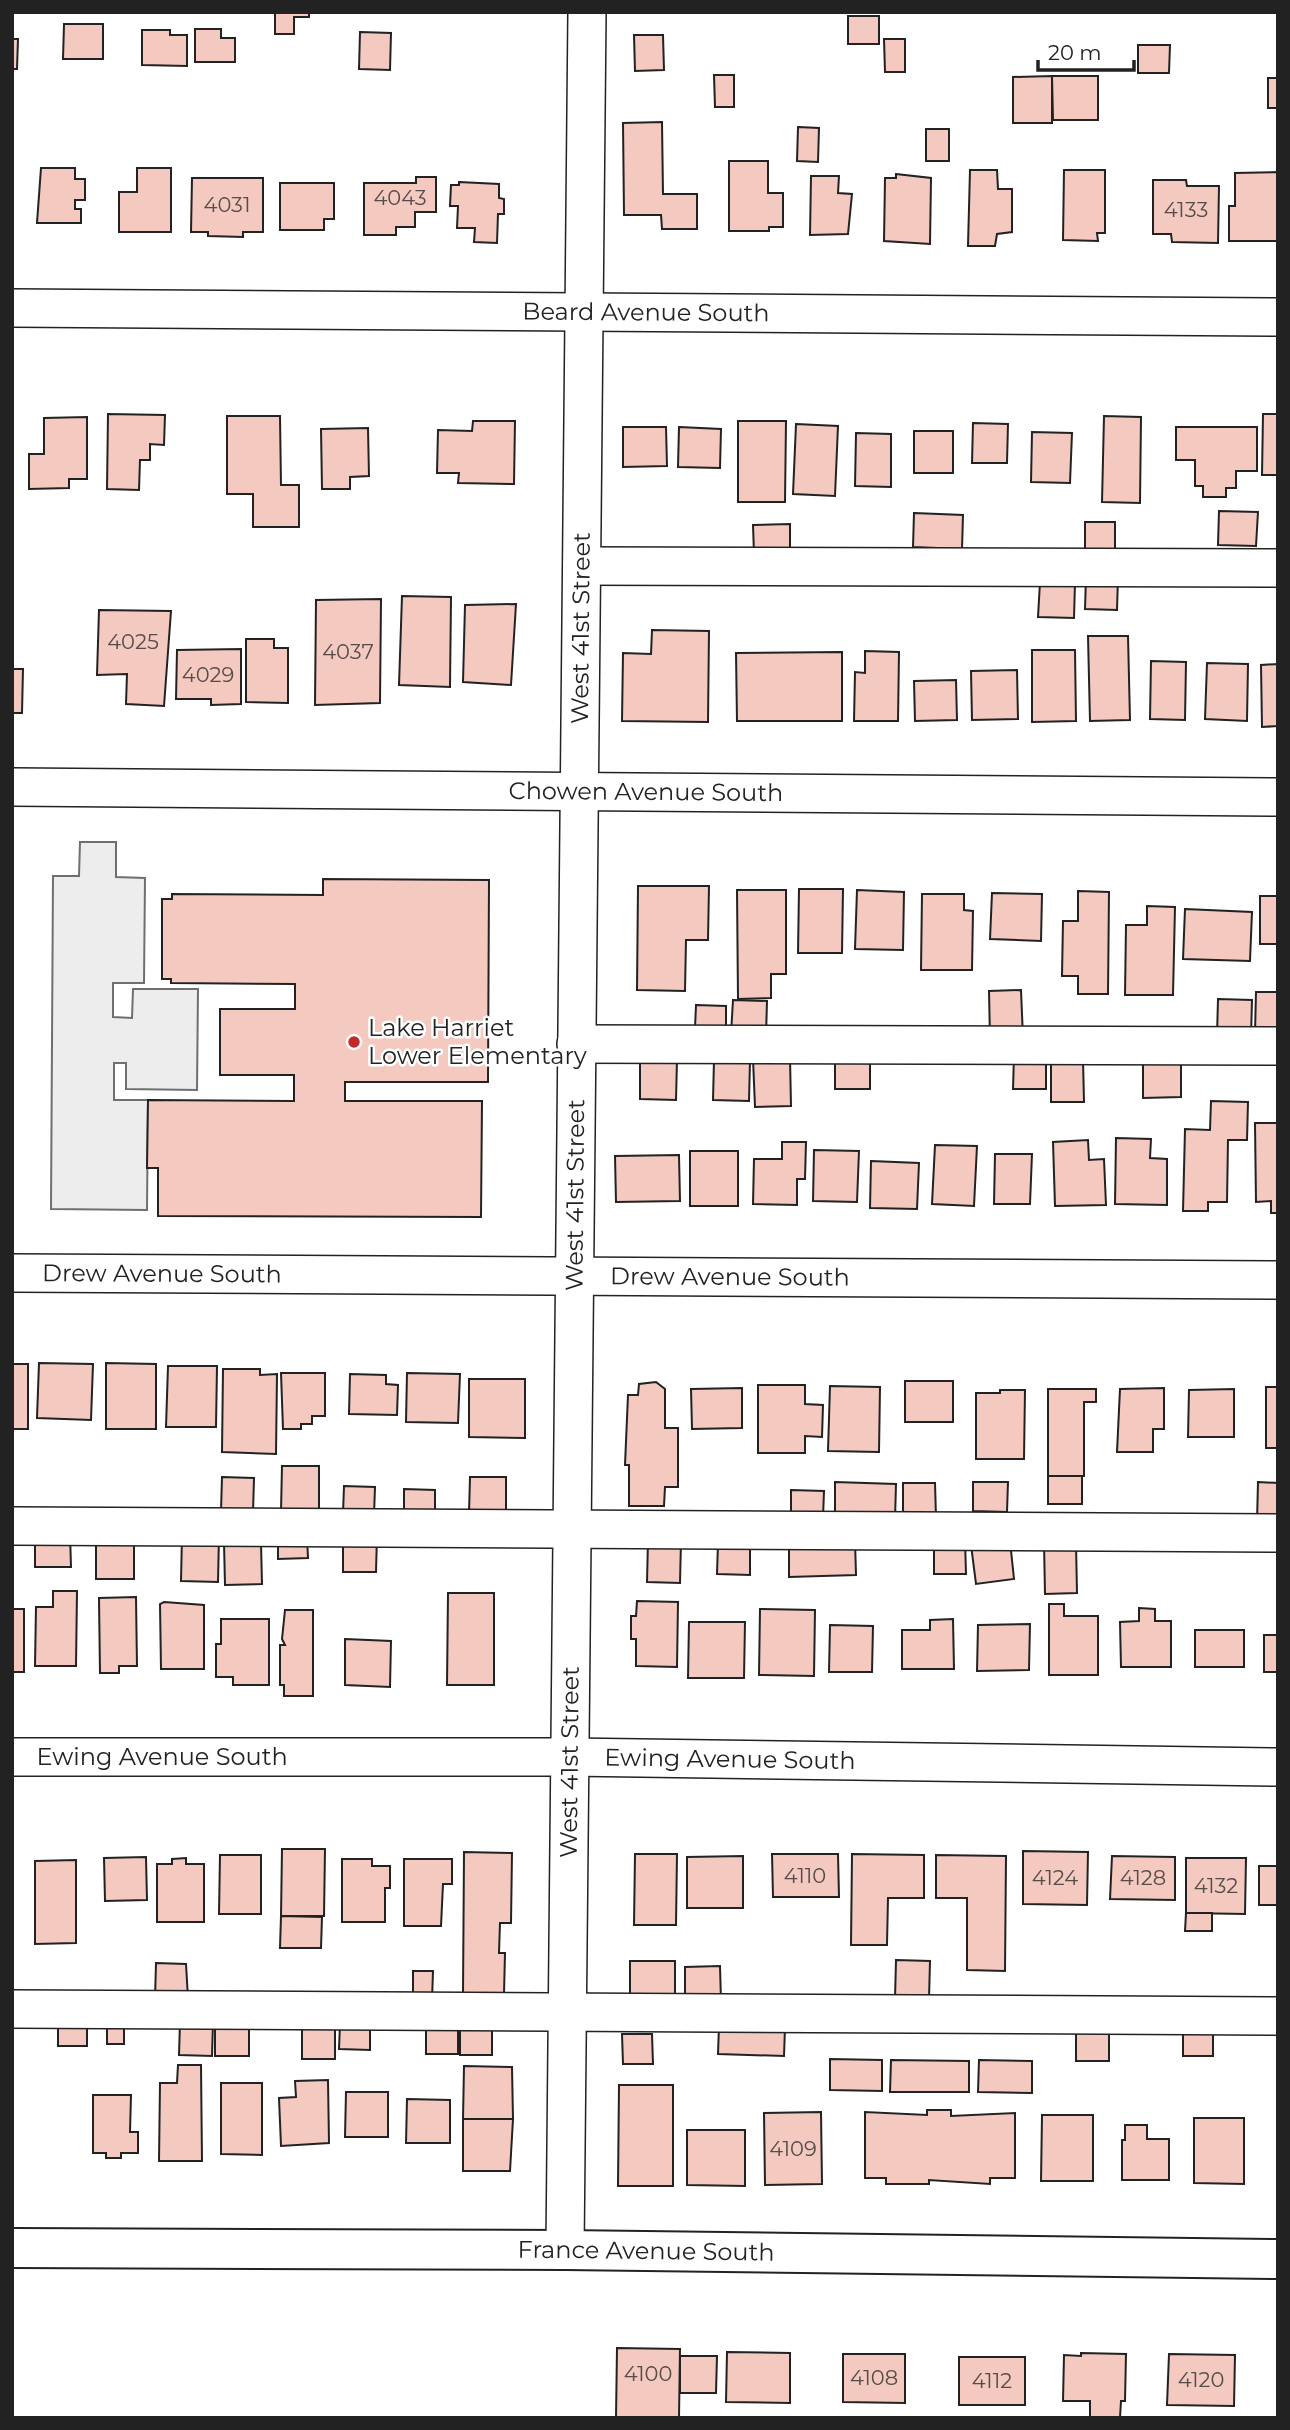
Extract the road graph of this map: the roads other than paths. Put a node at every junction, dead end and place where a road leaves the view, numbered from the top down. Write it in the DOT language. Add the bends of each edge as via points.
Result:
graph roads {
  1 [pos="587,12"];
  2 [pos="12,307"];
  3 [pos="584,310"];
  4 [pos="1278,317"];
  5 [pos="582,566"];
  6 [pos="1278,568"];
  7 [pos="12,787"];
  8 [pos="579,789"];
  9 [pos="1278,797"];
  10 [pos="576,1044"];
  11 [pos="1278,1046"];
  12 [pos="12,1273"];
  13 [pos="574,1275"];
  14 [pos="1278,1280"];
  15 [pos="12,1527"];
  16 [pos="572,1529"];
  17 [pos="1278,1533"];
  18 [pos="12,1757"];
  19 [pos="569,1757"];
  20 [pos="1278,1767"];
  21 [pos="12,2009"];
  22 [pos="567,2012"];
  23 [pos="1278,2016"];
  24 [pos="12,2248"];
  25 [pos="565,2250"];
  26 [pos="1278,2259"];
  1 -- 3 [label="street, West 41st Street"];
  2 -- 3 [label="street, Beard Avenue South"];
  3 -- 4 [label="street, Beard Avenue South"];
  3 -- 5 [label="street, West 41st Street"];
  5 -- 6 [label="street"];
  5 -- 8 [label="street, West 41st Street"];
  7 -- 8 [label="street, Chowen Avenue South"];
  8 -- 9 [label="street, Chowen Avenue South"];
  8 -- 10 [label="street, West 41st Street"];
  10 -- 11 [label="street"];
  10 -- 13 [label="street, West 41st Street"];
  12 -- 13 [label="street, Drew Avenue South"];
  13 -- 14 [label="street, Drew Avenue South"];
  13 -- 16 [label="street, West 41st Street"];
  15 -- 16 [label="street"];
  16 -- 17 [label="street"];
  16 -- 19 [label="street, West 41st Street"];
  18 -- 19 [label="street, Ewing Avenue South"];
  19 -- 20 [label="street, Ewing Avenue South"];
  19 -- 22 [label="street, West 41st Street"];
  21 -- 22 [label="street"];
  22 -- 23 [label="street"];
  22 -- 25 [label="street, West 41st Street"];
  24 -- 25 [label="main road, France Avenue South"];
  25 -- 26 [label="main road, France Avenue South"];
}
